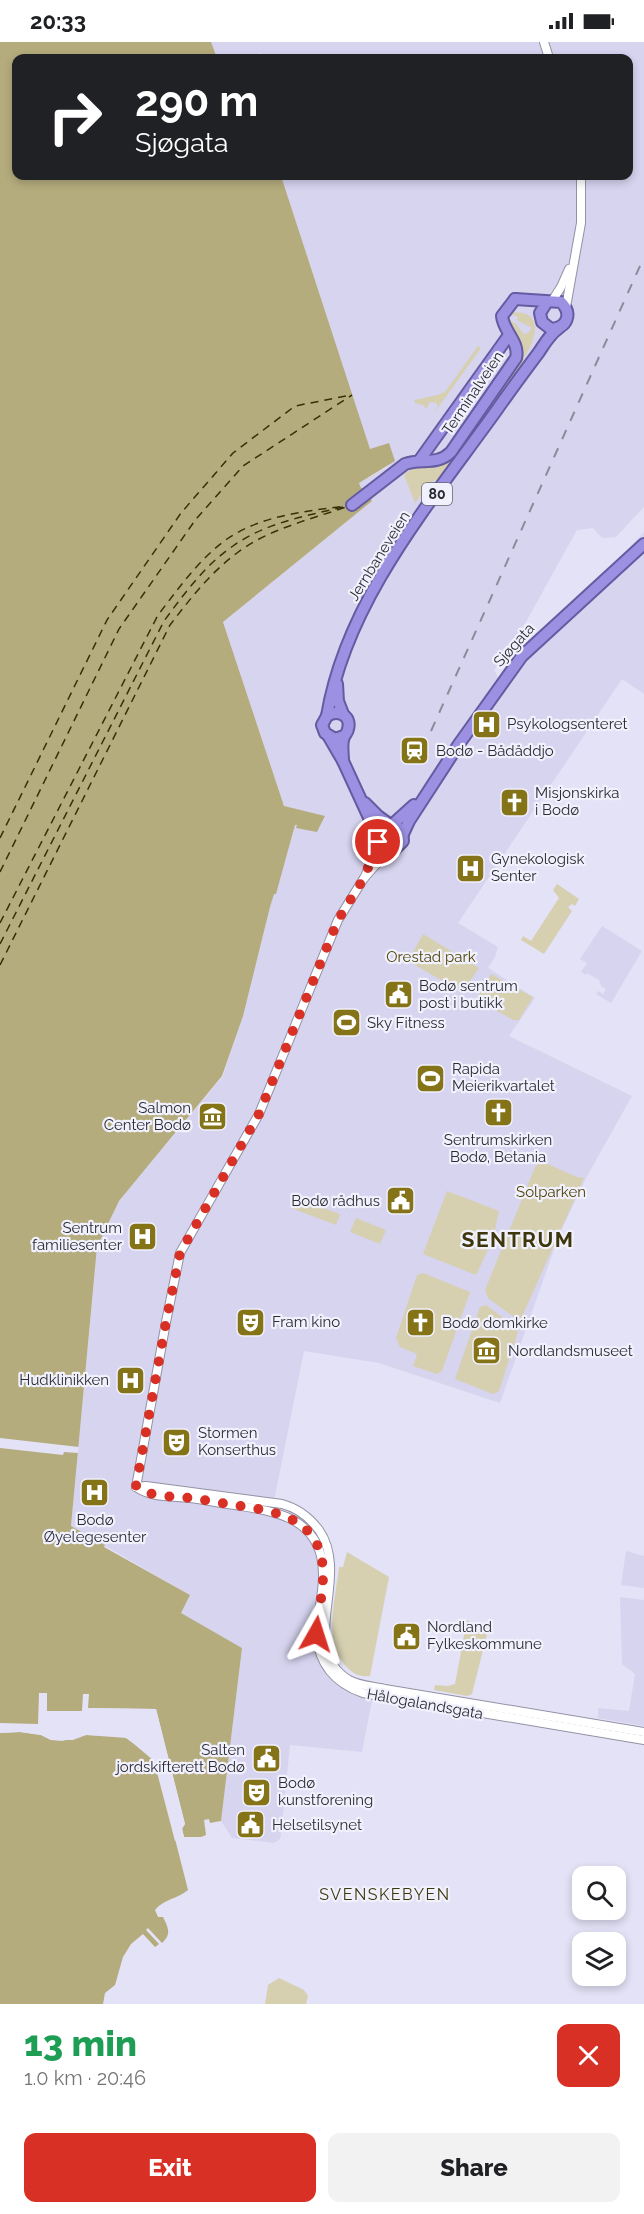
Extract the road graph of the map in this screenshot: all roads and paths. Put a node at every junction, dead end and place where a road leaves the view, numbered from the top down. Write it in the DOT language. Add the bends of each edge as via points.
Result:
graph roads {
  1 [pos="580,180"];
  2 [pos="574,254"];
  3 [pos="515,299"];
  4 [pos="549,302"];
  5 [pos="566,307"];
  6 [pos="541,320"];
  7 [pos="559,328"];
  8 [pos="509,334"];
  9 [pos="525,369"];
  10 [pos="419,461"];
  11 [pos="352,505"];
  12 [pos="644,544"];
  13 [pos="336,677"];
  14 [pos="343,714"];
  15 [pos="327,716"];
  16 [pos="344,736"];
  17 [pos="329,737"];
  18 [pos="343,762"];
  19 [pos="431,787"];
  20 [pos="360,798"];
  21 [pos="391,824"];
  22 [pos="403,834"];
  23 [pos="378,839"];
  24 [pos="389,850"];
  25 [pos="364,878"];
  26 [pos="136,1486"];
  27 [pos="644,1732"];
  28 [pos="644,1740"];
  1 -- 2 [label="street, Jernbaneveien" via="581,223"];
  2 -- 4 [label="street, Jernbaneveien" via="564,280"];
  2 -- 5 [label="street, Jernbaneveien"];
  3 -- 4 [label="highway"];
  3 -- 6 [label="highway"];
  3 -- 8 [label="highway, Terminalveien" via="502,316"];
  4 -- 5 [label="highway" via="558,301"];
  4 -- 6 [label="highway, Jernbaneveien / 80" via="541,309"];
  5 -- 7 [label="highway, Jernbaneveien / 80" via="567,321"];
  6 -- 7 [label="highway" via="551,328"];
  6 -- 9 [label="highway, Jernbaneveien / 80" via="538,342"];
  7 -- 9 [label="highway, Jernbaneveien / 80"];
  8 -- 10 [label="highway, 80"];
  8 -- 10 [label="highway, Terminalveien / 80" via="517,347 514,362 451,452 436,461"];
  9 -- 13 [label="highway, Jernbaneveien / 80" via="388,565 356,623"];
  10 -- 11 [label="highway, Terminalveien / 80" via="405,465"];
  12 -- 19 [label="highway, Sjøgata" via="522,656"];
  13 -- 14 [label="highway, Jernbaneveien / 80"];
  13 -- 15 [label="highway, Jernbaneveien / 80"];
  14 -- 15 [label="highway" via="334,712"];
  14 -- 16 [label="highway, Jernbaneveien / 80" via="349,725"];
  15 -- 17 [label="highway, Jernbaneveien / 80" via="322,727"];
  16 -- 17 [label="highway"];
  16 -- 18 [label="highway, Jernbaneveien / 80"];
  17 -- 18 [label="highway, Jernbaneveien / 80"];
  18 -- 20 [label="highway, Jernbaneveien / 80"];
  19 -- 21 [label="highway, Sjøgata"];
  19 -- 22 [label="highway, Sjøgata"];
  20 -- 21 [label="highway, Jernbaneveien / 80"];
  20 -- 23 [label="highway, Jernbaneveien / 80"];
  21 -- 22 [label="highway, 80"];
  21 -- 23 [label="highway, Sjøgata" via="381,828"];
  22 -- 24 [label="highway, Sjøgata" via="401,845"];
  23 -- 24 [label="highway, 80"];
  23 -- 25 [label="street, Sjøgata"];
  24 -- 25 [label="street, Sjøgata"];
  25 -- 26 [label="street, Sjøgata" via="338,920 259,1114 180,1253"];
  26 -- 27 [label="street, Hålogalandsgata" via="282,1504 311,1520 330,1553 324,1631 327,1652 335,1667 352,1681"];
  26 -- 28 [label="street, Hålogalandsgata" via="145,1493 281,1514 305,1528 321,1554 316,1634 319,1653 331,1674 348,1688 363,1694"];
}
